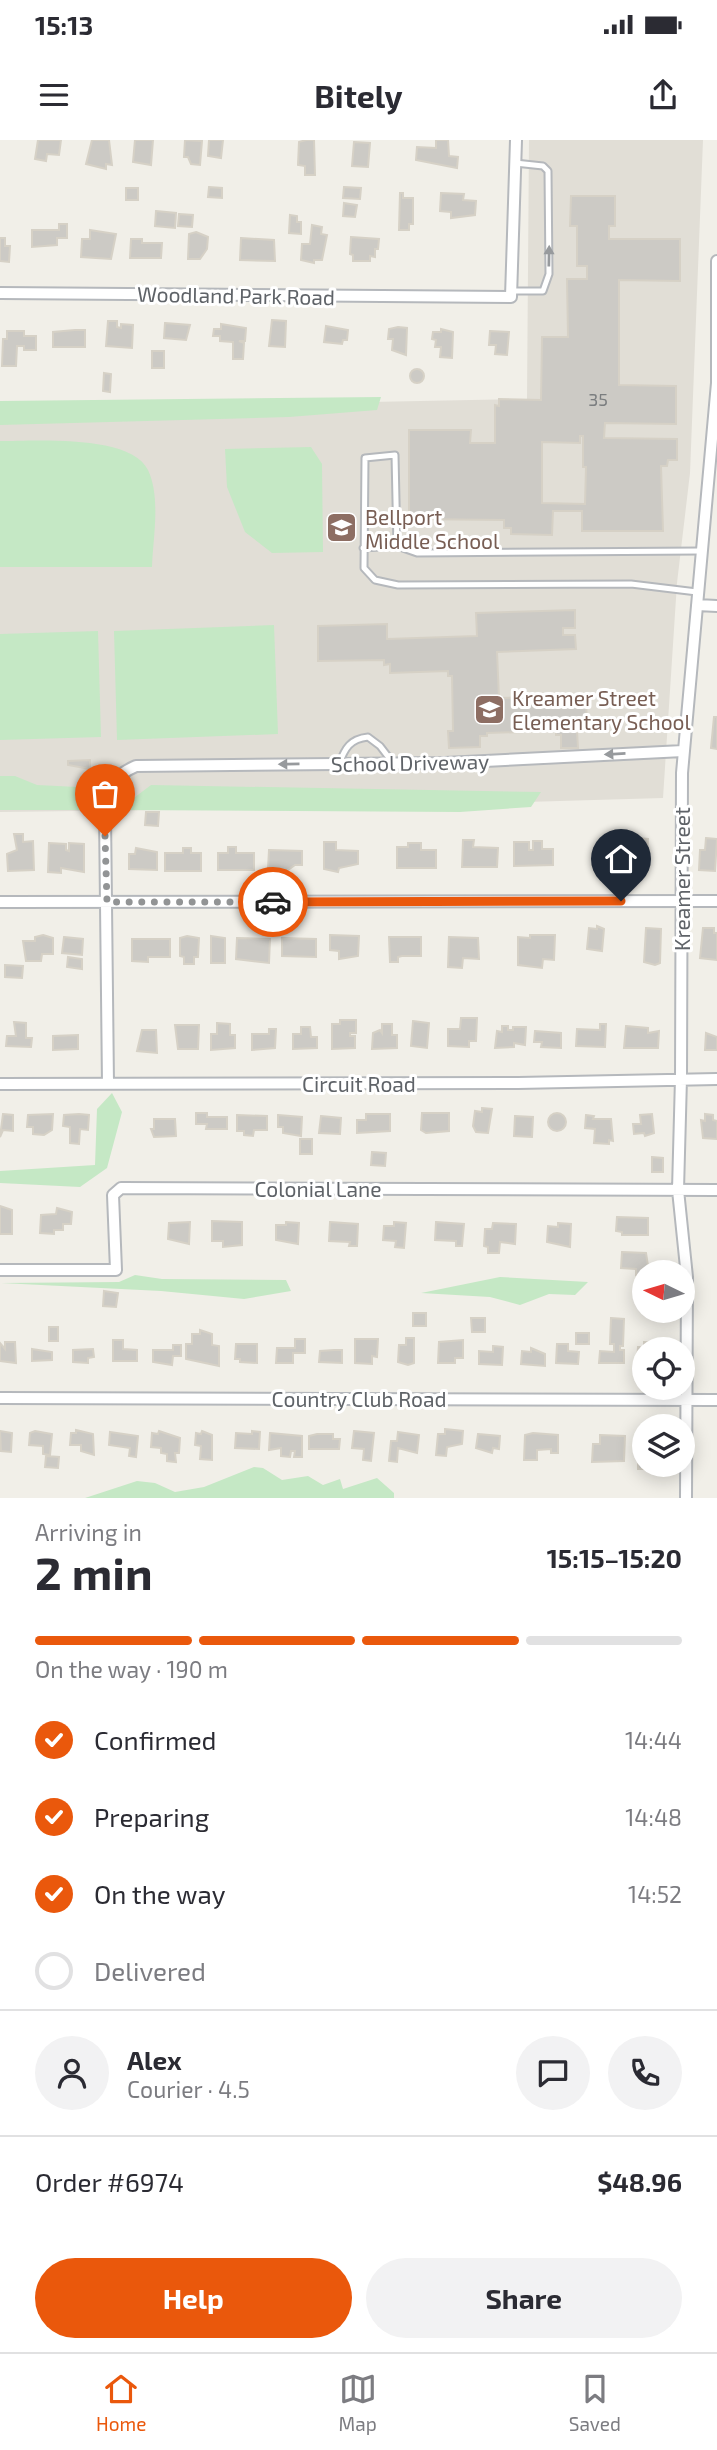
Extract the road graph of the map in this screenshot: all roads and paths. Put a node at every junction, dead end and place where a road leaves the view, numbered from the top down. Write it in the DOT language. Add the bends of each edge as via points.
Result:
graph roads {
  1 [pos="516,140"];
  2 [pos="515,163"];
  3 [pos="717,261"];
  4 [pos="511,291"];
  5 [pos="0,293"];
  6 [pos="717,295"];
  7 [pos="397,546"];
  8 [pos="363,548"];
  9 [pos="701,551"];
  10 [pos="697,592"];
  11 [pos="697,605"];
  12 [pos="717,606"];
  13 [pos="683,751"];
  14 [pos="339,764"];
  15 [pos="393,764"];
  16 [pos="681,901"];
  17 [pos="717,901"];
  18 [pos="0,902"];
  19 [pos="107,902"];
  20 [pos="681,1079"];
  21 [pos="717,1079"];
  22 [pos="0,1084"];
  23 [pos="108,1084"];
  24 [pos="717,1189"];
  25 [pos="678,1190"];
  26 [pos="0,1270"];
  27 [pos="687,1337"];
  28 [pos="0,1398"];
  29 [pos="632,1400"];
  30 [pos="686,1400"];
  31 [pos="695,1400"];
  32 [pos="717,1400"];
  33 [pos="686,1498"];
  1 -- 2 [label="street"];
  2 -- 4 [label="street"];
  4 -- 2 [label="lane, one-way" via="542,291 549,274 548,171"];
  3 -- 6 [label="street, Kreamer Street"];
  4 -- 5 [label="street, Woodland Park Road" via="511,297"];
  6 -- 9 [label="street, Kreamer Street" via="717,383"];
  7 -- 8 [label="lane"];
  7 -- 8 [label="lane" via="395,455 375,455 365,458"];
  7 -- 9 [label="lane" via="417,552"];
  8 -- 10 [label="lane" via="364,568 375,580 398,585 631,584"];
  9 -- 10 [label="street, Kreamer Street"];
  10 -- 11 [label="street, Kreamer Street"];
  11 -- 12 [label="street"];
  11 -- 13 [label="street, Kreamer Street"];
  13 -- 15 [label="street, School Driveway, one-way"];
  13 -- 16 [label="street, Kreamer Street"];
  14 -- 15 [label="street, School Driveway"];
  14 -- 15 [label="lane" via="346,747 356,738 368,737"];
  14 -- 19 [label="street, School Driveway, one-way" via="136,766 119,773 109,787 105,814"];
  16 -- 17 [label="street"];
  16 -- 19 [label="street"];
  16 -- 20 [label="street, Kreamer Street"];
  18 -- 19 [label="street"];
  19 -- 23 [label="street"];
  20 -- 21 [label="street, Circuit Road"];
  20 -- 23 [label="street, Circuit Road"];
  20 -- 25 [label="street, Kreamer Street"];
  22 -- 23 [label="street, Circuit Road"];
  24 -- 25 [label="street, Colonial Lane"];
  25 -- 26 [label="street, Colonial Lane" via="121,1188 113,1195 112,1208 116,1270"];
  25 -- 27 [label="street, Kreamer Street" via="687,1277"];
  28 -- 29 [label="street, Country Club Road"];
  30 -- 33 [label="street, Kreamer Street"];
  31 -- 32 [label="street, Country Club Road"];
}
